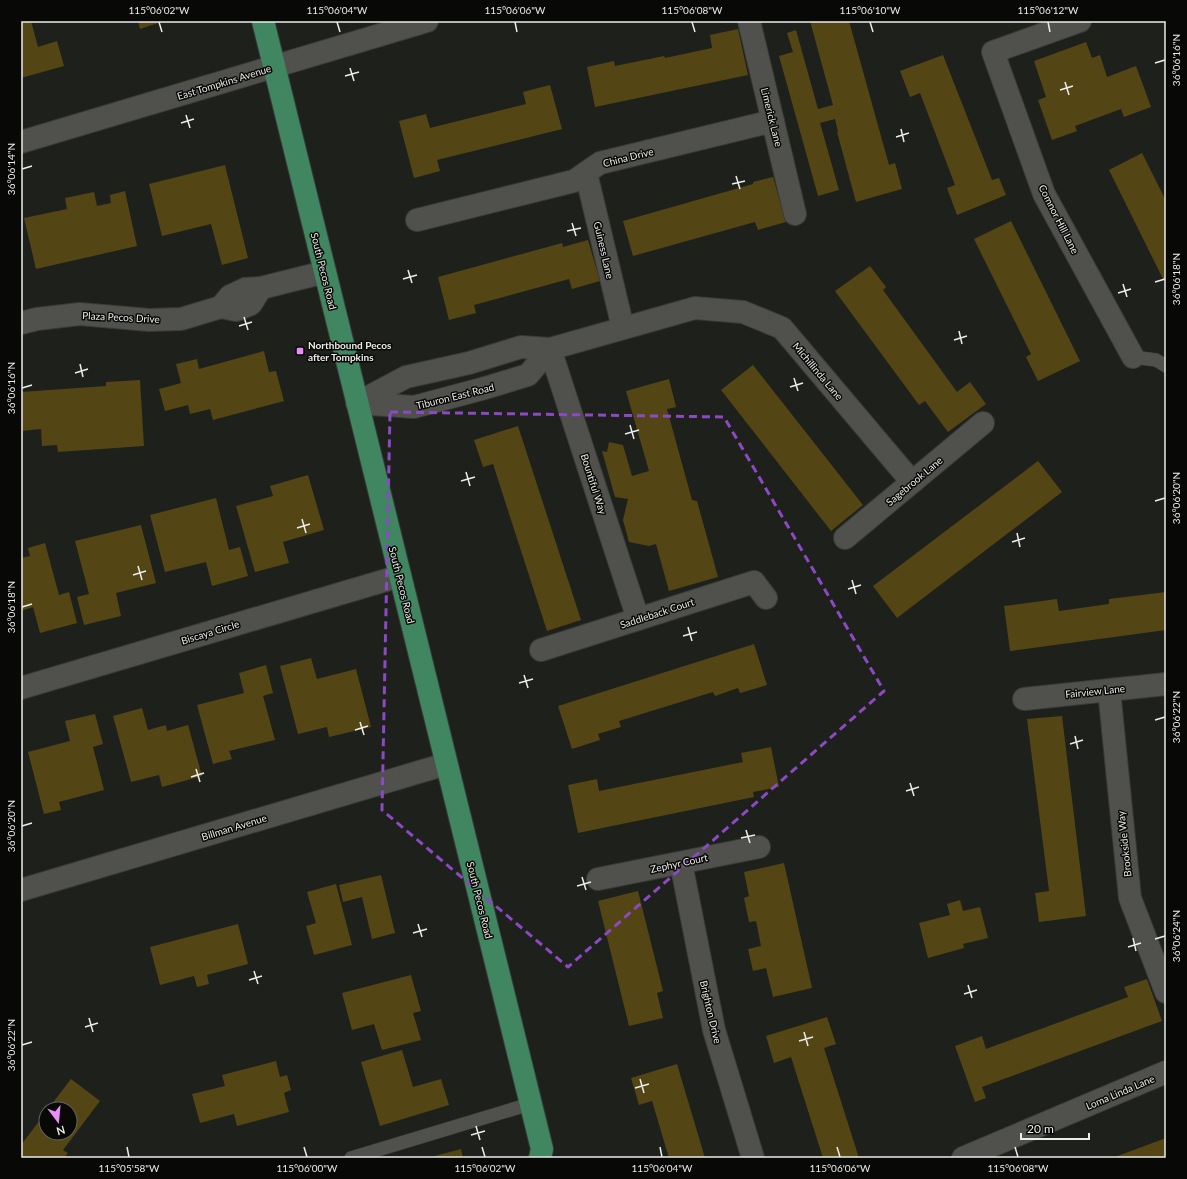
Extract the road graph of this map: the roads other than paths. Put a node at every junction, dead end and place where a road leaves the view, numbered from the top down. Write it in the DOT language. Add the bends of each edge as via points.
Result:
graph roads {
  1 [pos="263,21"];
  2 [pos="427,21"];
  3 [pos="749,21"];
  4 [pos="1080,21"];
  5 [pos="274,67"];
  6 [pos="773,121"];
  7 [pos="21,142"];
  8 [pos="586,173"];
  9 [pos="795,214"];
  10 [pos="417,220"];
  11 [pos="324,272"];
  12 [pos="21,322"];
  13 [pos="623,328"];
  14 [pos="550,349"];
  15 [pos="1133,356"];
  16 [pos="1166,366"];
  17 [pos="357,403"];
  18 [pos="983,423"];
  19 [pos="912,482"];
  20 [pos="845,538"];
  21 [pos="400,576"];
  22 [pos="766,598"];
  23 [pos="638,619"];
  24 [pos="540,650"];
  25 [pos="1166,684"];
  26 [pos="21,688"];
  27 [pos="1108,690"];
  28 [pos="1024,699"];
  29 [pos="446,764"];
  30 [pos="760,847"];
  31 [pos="681,863"];
  32 [pos="598,879"];
  33 [pos="21,890"];
  34 [pos="1166,992"];
  35 [pos="1166,1072"];
  36 [pos="530,1104"];
  37 [pos="544,1155"];
  38 [pos="351,1158"];
  39 [pos="753,1158"];
  40 [pos="962,1158"];
  1 -- 5 [label="main road, South Pecos Road"];
  2 -- 5 [label="street, East Tompkins Avenue"];
  3 -- 6 [label="street, Limerick Lane"];
  4 -- 15 [label="street, Comnor Hill Lane" via="993,52 1044,194"];
  5 -- 7 [label="street, East Tompkins Avenue"];
  5 -- 11 [label="main road, South Pecos Road"];
  6 -- 8 [label="street, China Drive" via="600,163"];
  6 -- 9 [label="street, Limerick Lane"];
  8 -- 10 [label="street, China Drive" via="574,181"];
  8 -- 13 [label="street, Guiness Lane"];
  11 -- 12 [label="street, Plaza Pecos Drive" via="261,288 245,288 230,296 221,307 181,319 148,320 80,314"];
  11 -- 17 [label="main road, South Pecos Road"];
  13 -- 14 [label="street"];
  13 -- 19 [label="street, Michillinda Lane" via="696,308 743,312 782,328"];
  14 -- 17 [label="street" via="521,347 469,363 406,377"];
  14 -- 17 [label="street, Tiburon East Road" via="528,375 485,388 414,407"];
  14 -- 23 [label="street, Bountiful Way"];
  15 -- 16 [label="lane" via="1156,360"];
  17 -- 21 [label="main road, South Pecos Road"];
  18 -- 19 [label="street, Sagebrook Lane"];
  19 -- 20 [label="street, Sagebrook Lane"];
  21 -- 26 [label="street, Biscaya Circle"];
  21 -- 29 [label="main road, South Pecos Road"];
  22 -- 23 [label="street, Saddleback Court" via="754,582"];
  23 -- 24 [label="street, Saddleback Court"];
  25 -- 27 [label="street, Fairview Lane"];
  27 -- 28 [label="street, Fairview Lane"];
  27 -- 34 [label="street, Brookside Way" via="1130,898"];
  29 -- 33 [label="street, Billman Avenue"];
  29 -- 36 [label="main road, South Pecos Road"];
  30 -- 31 [label="street, Zephyr Court"];
  31 -- 32 [label="street, Zephyr Court"];
  31 -- 39 [label="street, Brighton Drive" via="714,1030"];
  35 -- 40 [label="street, Loma Linda Lane"];
  36 -- 37 [label="main road, South Pecos Road"];
  36 -- 38 [label="lane"];
}
